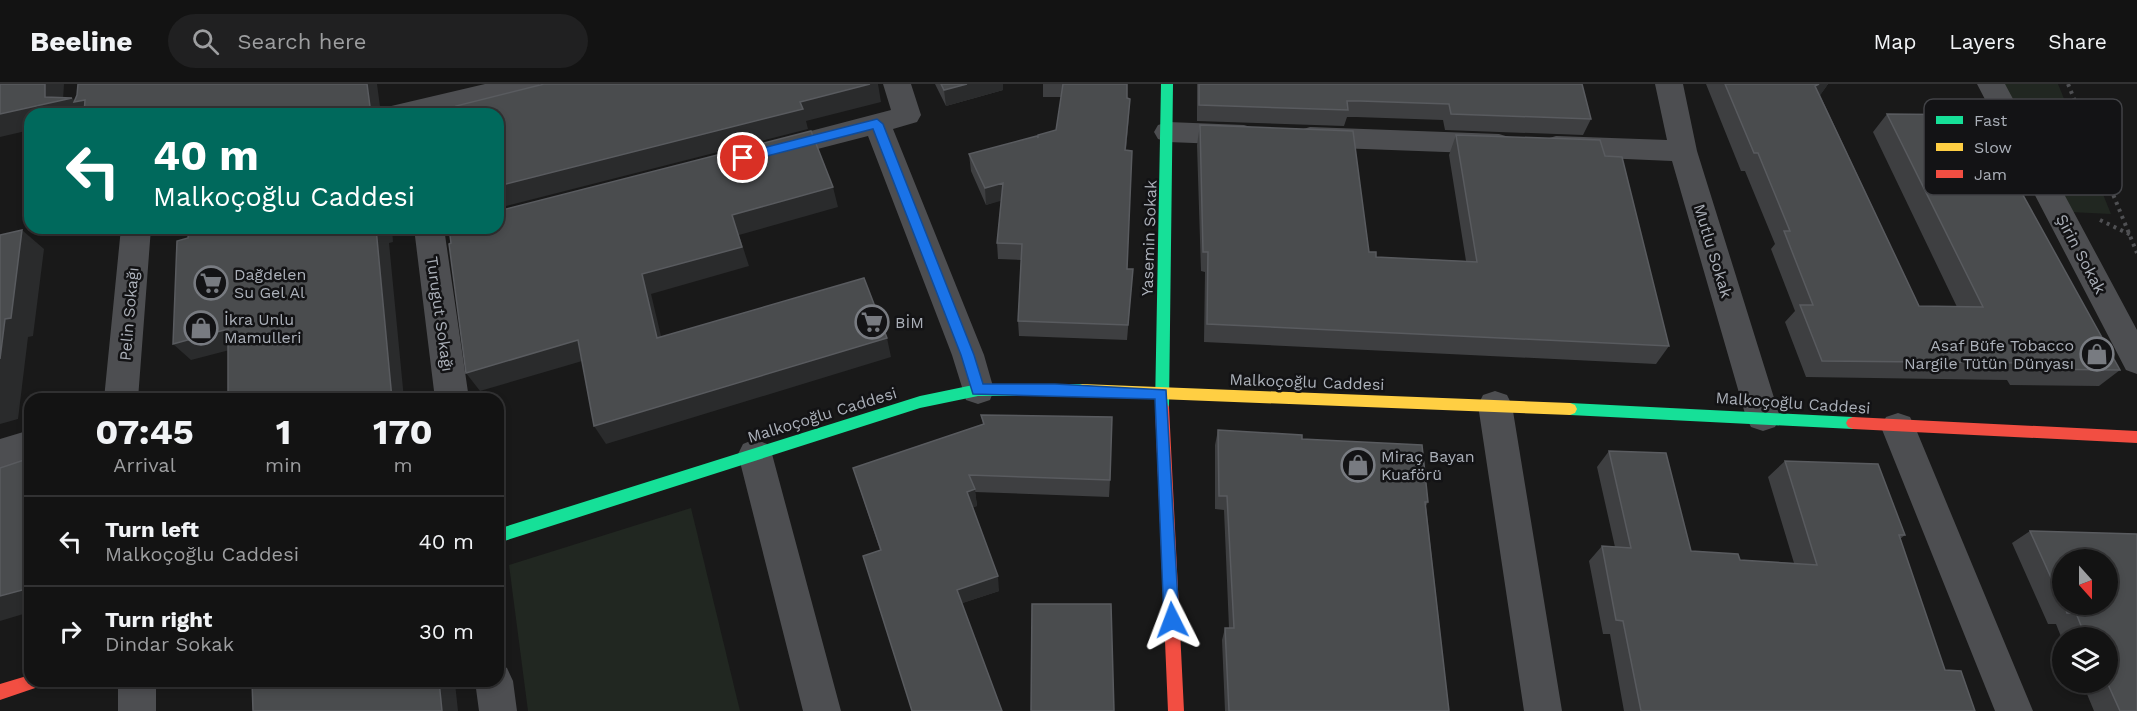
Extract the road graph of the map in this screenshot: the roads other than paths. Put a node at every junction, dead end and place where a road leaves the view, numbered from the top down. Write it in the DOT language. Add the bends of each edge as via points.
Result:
graph roads {
  1 [pos="526,84"];
  2 [pos="897,84"];
  3 [pos="1167,84"];
  4 [pos="1670,84"];
  5 [pos="1991,84"];
  6 [pos="1999,99"];
  7 [pos="409,105"];
  8 [pos="877,124"];
  9 [pos="1168,132"];
  10 [pos="1683,151"];
  11 [pos="751,156"];
  12 [pos="2050,195"];
  13 [pos="135,234"];
  14 [pos="440,234"];
  15 [pos="2137,361"];
  16 [pos="978,390"];
  17 [pos="122,393"];
  18 [pos="452,393"];
  19 [pos="1161,394"];
  20 [pos="1495,405"];
  21 [pos="1763,417"];
  22 [pos="1899,427"];
  23 [pos="2137,437"];
  24 [pos="24,447"];
  25 [pos="0,454"];
  26 [pos="755,454"];
  27 [pos="504,534"];
  28 [pos="24,684"];
  29 [pos="137,687"];
  30 [pos="496,687"];
  31 [pos="0,692"];
  32 [pos="137,711"];
  33 [pos="498,711"];
  34 [pos="822,711"];
  35 [pos="1176,711"];
  36 [pos="1543,711"];
  37 [pos="2014,711"];
  1 -- 7 [label="street"];
  2 -- 8 [label="street" via="907,115"];
  3 -- 9 [label="street, Yasemin Sokak"];
  4 -- 10 [label="street, Mutlu Sokak"];
  5 -- 6 [label="street, Şirin Sokak"];
  8 -- 11 [label="street"];
  8 -- 16 [label="street" via="968,355"];
  9 -- 10 [label="street"];
  9 -- 19 [label="street, Yasemin Sokak"];
  10 -- 21 [label="street, Mutlu Sokak"];
  12 -- 15 [label="street, Şirin Sokak"];
  13 -- 17 [label="street, Pelin Sokağı"];
  14 -- 18 [label="street, Turugut Sokağı"];
  16 -- 19 [label="street, Malkoçoğlu Caddesi"];
  16 -- 26 [label="street, Malkoçoğlu Caddesi" via="920,402"];
  19 -- 20 [label="street, Malkoçoğlu Caddesi"];
  19 -- 35 [label="street, Yasemin Sokak"];
  20 -- 21 [label="street, Malkoçoğlu Caddesi"];
  20 -- 36 [label="street"];
  21 -- 22 [label="street, Malkoçoğlu Caddesi"];
  22 -- 23 [label="street, Malkoçoğlu Caddesi"];
  22 -- 37 [label="street"];
  24 -- 25 [label="street"];
  26 -- 27 [label="street, Malkoçoğlu Caddesi"];
  26 -- 34 [label="street"];
  28 -- 31 [label="street"];
  29 -- 32 [label="street"];
  30 -- 33 [label="street"];
}
